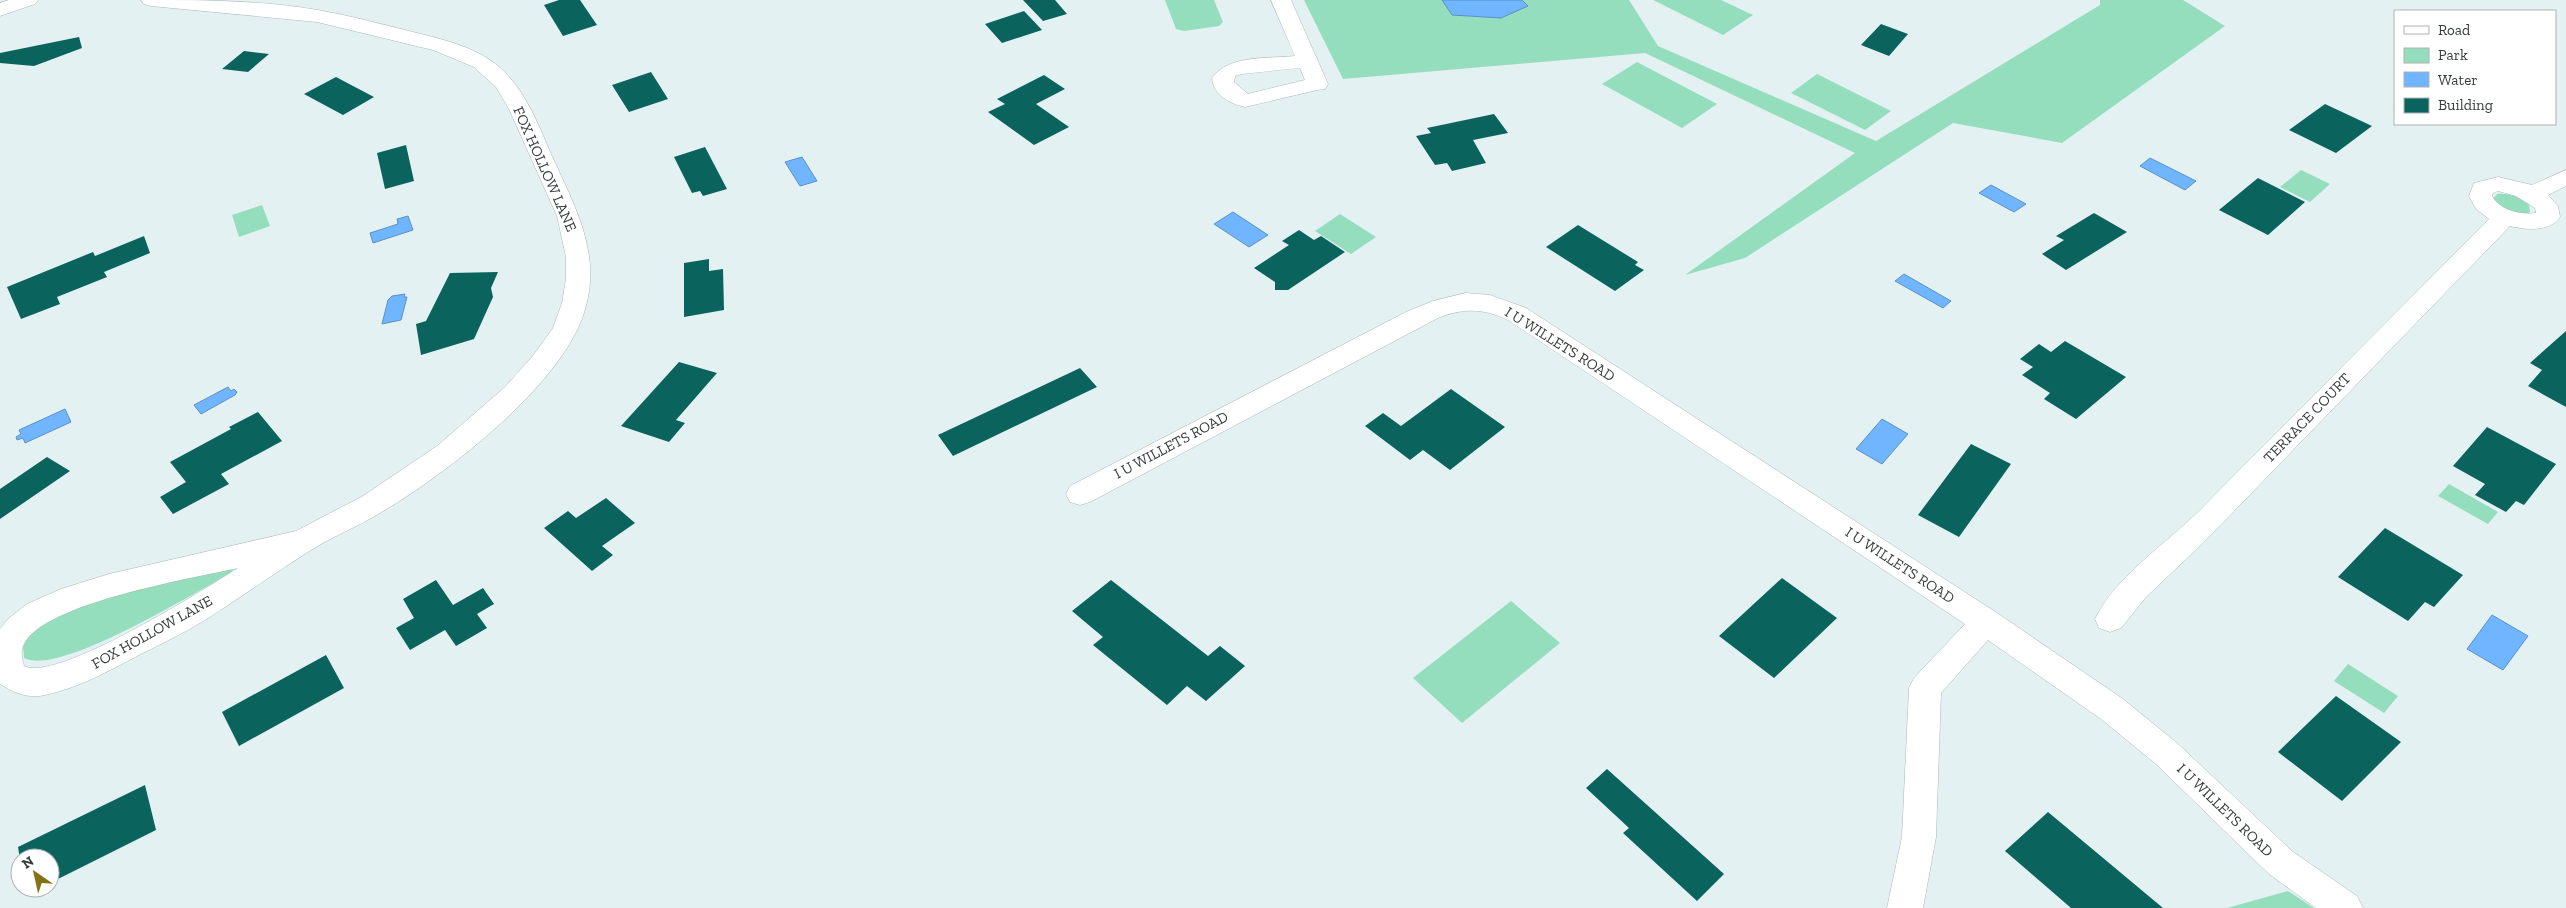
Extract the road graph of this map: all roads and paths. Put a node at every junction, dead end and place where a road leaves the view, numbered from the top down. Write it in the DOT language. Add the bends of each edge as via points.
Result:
graph roads {
  1 [pos="28,0"];
  2 [pos="151,0"];
  3 [pos="1281,0"];
  4 [pos="318,8"];
  5 [pos="0,10"];
  6 [pos="1308,61"];
  7 [pos="2566,177"];
  8 [pos="2532,194"];
  9 [pos="2504,217"];
  10 [pos="1080,494"];
  11 [pos="302,541"];
  12 [pos="2110,619"];
  13 [pos="1986,622"];
  14 [pos="1905,908"];
  15 [pos="2345,908"];
  1 -- 5 [label="street"];
  2 -- 4 [label="street, FOX HOLLOW LANE"];
  3 -- 6 [label="street"];
  4 -- 11 [label="street, FOX HOLLOW LANE" via="444,47 493,71 511,92 557,190 578,248 579,270 576,295 564,331 526,382 469,436 389,493 339,524"];
  7 -- 8 [label="street"];
  8 -- 9 [label="street" via="2546,206 2548,217 2536,223"];
  8 -- 9 [label="street" via="2498,184 2482,188 2480,198"];
  9 -- 12 [label="street, TERRACE COURT" via="2194,534 2135,588"];
  10 -- 13 [label="street, I U WILLETS ROAD" via="1415,318 1453,303 1480,301 1516,314"];
  11 -- 11 [label="street, FOX HOLLOW LANE" via="84,593 45,610 25,621 7,645 5,661 10,675 26,683 44,682 86,668 192,614"];
  13 -- 14 [label="street" via="1924,688 1919,837"];
  13 -- 15 [label="street, I U WILLETS ROAD" via="2141,731 2281,863"];
}
